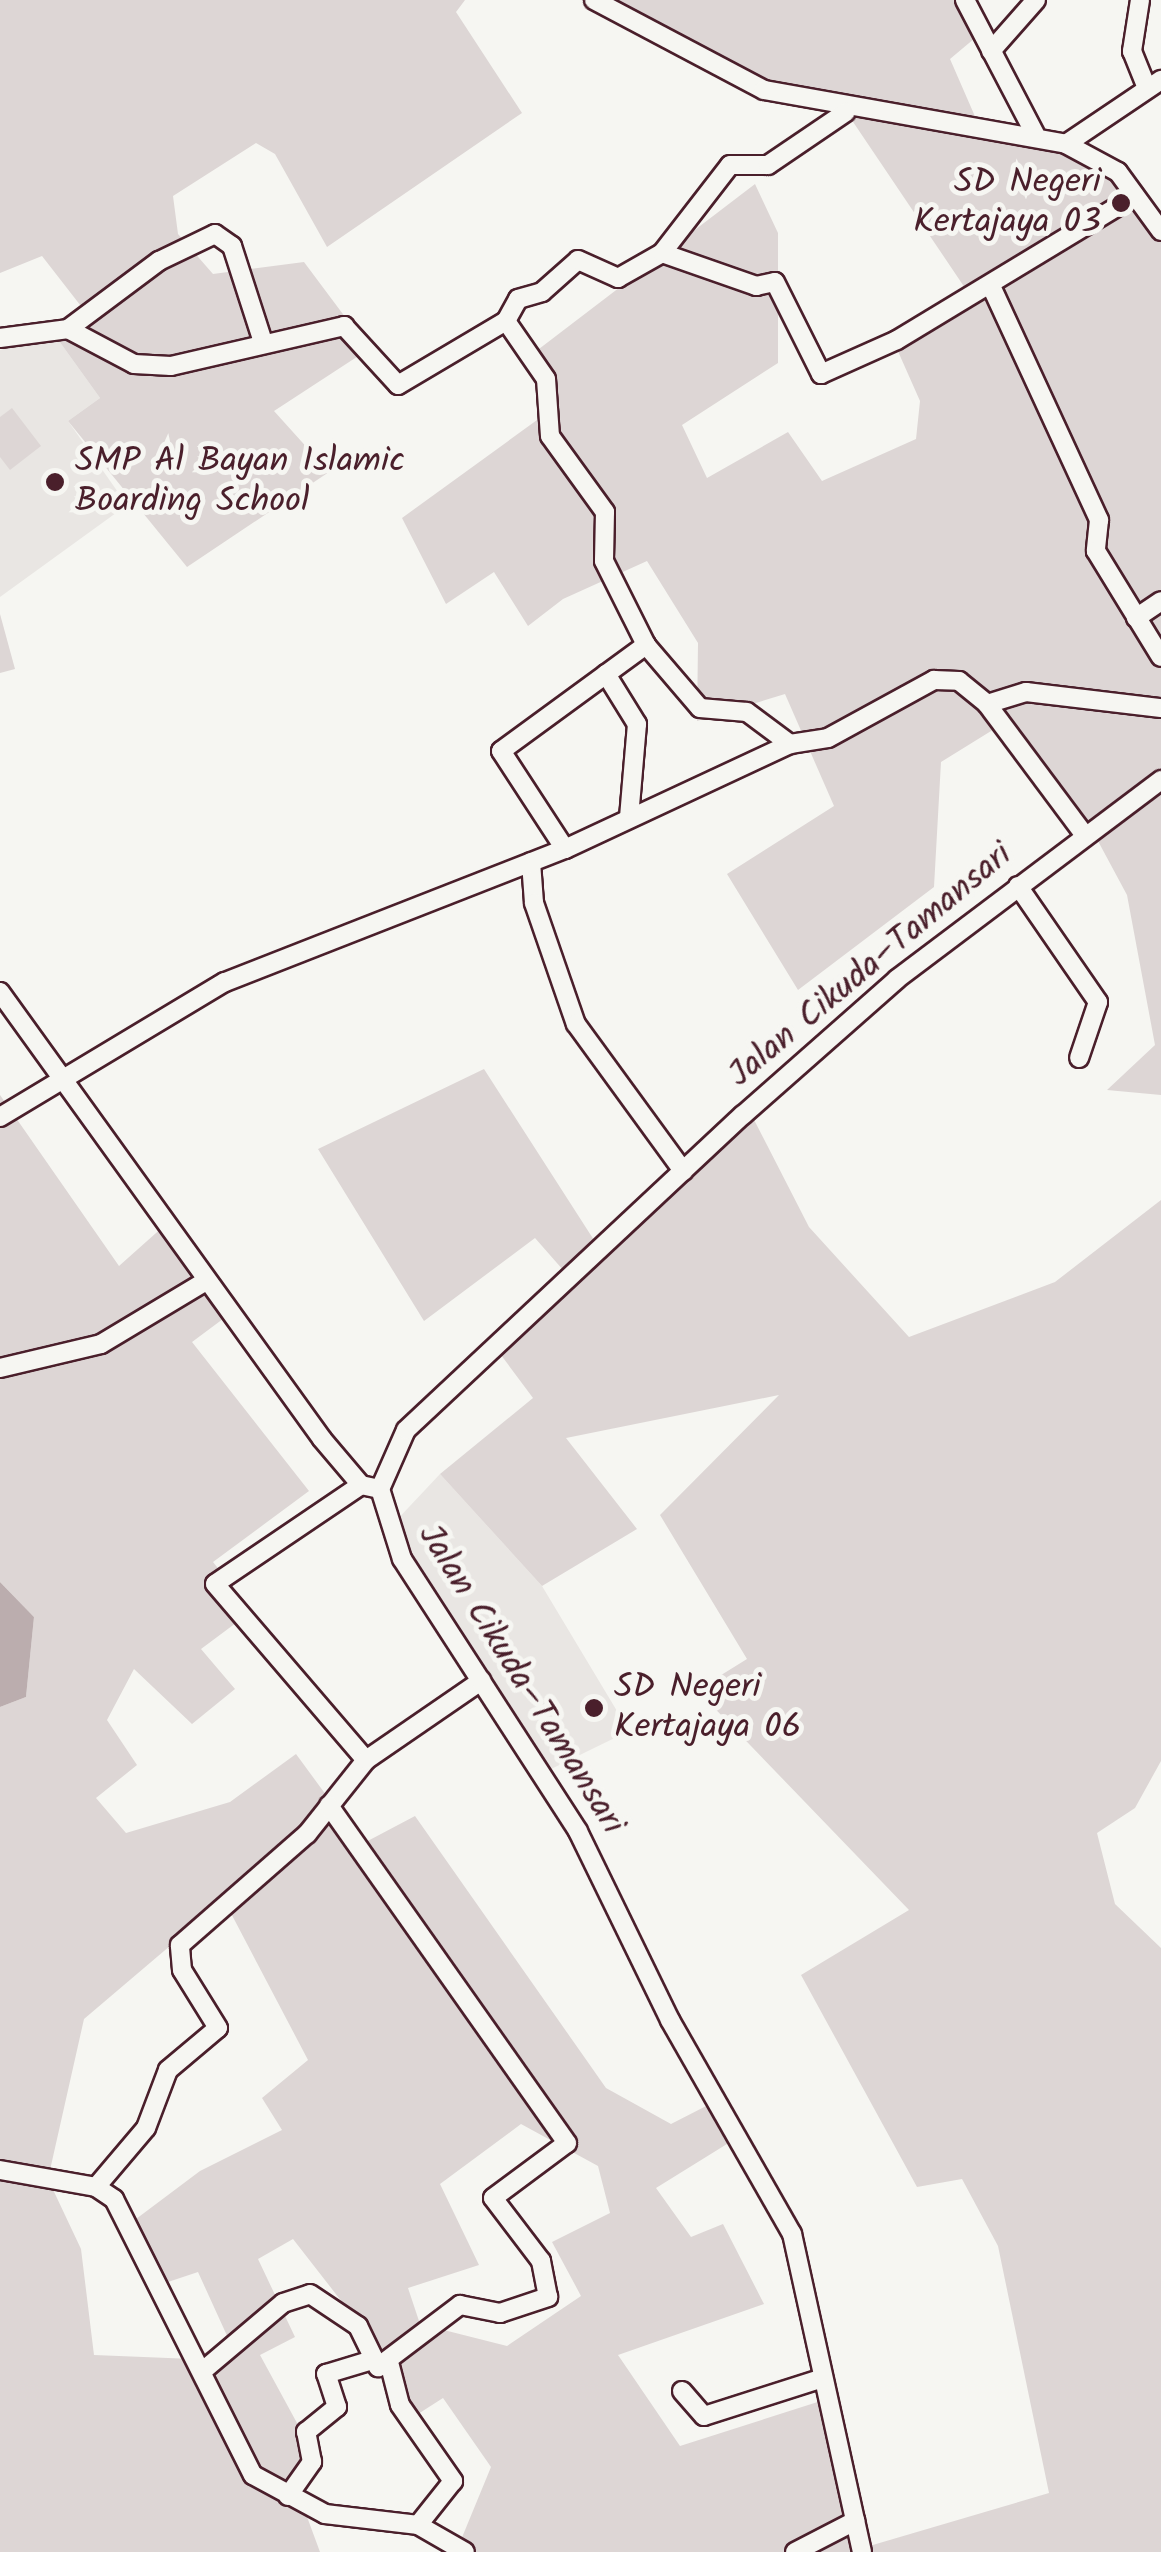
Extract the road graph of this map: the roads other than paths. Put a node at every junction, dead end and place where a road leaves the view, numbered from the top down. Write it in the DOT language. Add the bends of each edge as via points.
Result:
graph roads {
  1 [pos="594,0"];
  2 [pos="965,0"];
  3 [pos="1140,0"];
  4 [pos="1029,1"];
  5 [pos="991,52"];
  6 [pos="1154,84"];
  7 [pos="846,112"];
  8 [pos="1035,134"];
  9 [pos="1066,144"];
  10 [pos="1135,196"];
  11 [pos="1161,231"];
  12 [pos="662,253"];
  13 [pos="991,286"];
  14 [pos="506,321"];
  15 [pos="68,330"];
  16 [pos="0,338"];
  17 [pos="263,342"];
  18 [pos="1161,601"];
  19 [pos="1136,618"];
  20 [pos="646,644"];
  21 [pos="1161,656"];
  22 [pos="606,674"];
  23 [pos="987,704"];
  24 [pos="1161,708"];
  25 [pos="790,744"];
  26 [pos="1161,780"];
  27 [pos="628,817"];
  28 [pos="1084,833"];
  29 [pos="565,849"];
  30 [pos="531,862"];
  31 [pos="1018,886"];
  32 [pos="0,992"];
  33 [pos="1080,1058"];
  34 [pos="59,1077"];
  35 [pos="0,1117"];
  36 [pos="683,1171"];
  37 [pos="206,1281"];
  38 [pos="0,1368"];
  39 [pos="361,1485"];
  40 [pos="380,1489"];
  41 [pos="480,1681"];
  42 [pos="366,1760"];
  43 [pos="330,1805"];
  44 [pos="0,2170"];
  45 [pos="96,2186"];
  46 [pos="381,2363"];
  47 [pos="205,2369"];
  48 [pos="822,2378"];
  49 [pos="682,2392"];
  50 [pos="288,2496"];
  51 [pos="855,2521"];
  52 [pos="418,2525"];
  53 [pos="465,2552"];
  54 [pos="795,2552"];
  55 [pos="862,2552"];
  1 -- 7 [label="street" via="728,78"];
  2 -- 5 [label="street"];
  3 -- 6 [label="street" via="1132,51"];
  4 -- 5 [label="street"];
  5 -- 8 [label="street"];
  6 -- 9 [label="street"];
  7 -- 8 [label="street"];
  7 -- 12 [label="street" via="768,165 730,165"];
  8 -- 9 [label="street"];
  9 -- 10 [label="street" via="1118,172"];
  10 -- 11 [label="street"];
  10 -- 13 [label="street"];
  12 -- 13 [label="street" via="756,286 775,282 822,374"];
  12 -- 14 [label="street" via="618,278 578,260 542,292 518,299"];
  13 -- 19 [label="street" via="1099,520 1096,551"];
  14 -- 17 [label="street" via="398,385 350,328"];
  14 -- 20 [label="street" via="546,379 550,436 605,512 604,560"];
  15 -- 16 [label="street"];
  15 -- 17 [label="street" via="134,364 171,366"];
  15 -- 17 [label="street" via="159,261 215,234 232,246"];
  18 -- 19 [label="street"];
  19 -- 21 [label="street"];
  20 -- 22 [label="street"];
  20 -- 25 [label="street" via="700,708 747,712"];
  22 -- 27 [label="street" via="636,724"];
  22 -- 29 [label="street" via="501,751"];
  23 -- 24 [label="street" via="1026,692"];
  23 -- 25 [label="street" via="960,681 934,680 828,738"];
  23 -- 28 [label="street"];
  25 -- 27 [label="street"];
  26 -- 28 [label="street, Jalan Cikuda–Tamansari"];
  27 -- 29 [label="street"];
  28 -- 31 [label="street, Jalan Cikuda–Tamansari"];
  29 -- 30 [label="street"];
  30 -- 34 [label="street" via="226,982"];
  30 -- 36 [label="street" via="534,903 576,1024"];
  31 -- 33 [label="street" via="1098,1002"];
  31 -- 36 [label="street, Jalan Cikuda–Tamansari" via="897,979"];
  32 -- 34 [label="street"];
  34 -- 35 [label="street"];
  34 -- 37 [label="street"];
  36 -- 40 [label="street, Jalan Cikuda–Tamansari" via="406,1430"];
  37 -- 38 [label="street" via="101,1344"];
  37 -- 39 [label="street"];
  39 -- 40 [label="street"];
  39 -- 42 [label="street" via="215,1584"];
  40 -- 41 [label="street, Jalan Cikuda–Tamansari" via="402,1558"];
  41 -- 42 [label="street"];
  41 -- 48 [label="street, Jalan Cikuda–Tamansari" via="578,1830 670,2020 792,2234"];
  42 -- 43 [label="street"];
  43 -- 45 [label="street" via="180,1945 182,1970 218,2028 168,2070 146,2128"];
  43 -- 46 [label="street" via="567,2143 493,2198 541,2261 548,2297 500,2313 460,2305"];
  44 -- 45 [label="street"];
  45 -- 47 [label="street" via="130,2218"];
  46 -- 47 [label="street" via="358,2326 310,2294 282,2303"];
  46 -- 50 [label="street" via="326,2374 337,2407 306,2432 312,2462"];
  46 -- 52 [label="street" via="400,2406 453,2482"];
  47 -- 50 [label="street" via="245,2466"];
  48 -- 49 [label="street" via="704,2416"];
  48 -- 51 [label="street, Jalan Cikuda–Tamansari"];
  50 -- 52 [label="street" via="326,2514"];
  51 -- 54 [label="street"];
  51 -- 55 [label="street, Jalan Cikuda–Tamansari"];
  52 -- 53 [label="street"];
}
